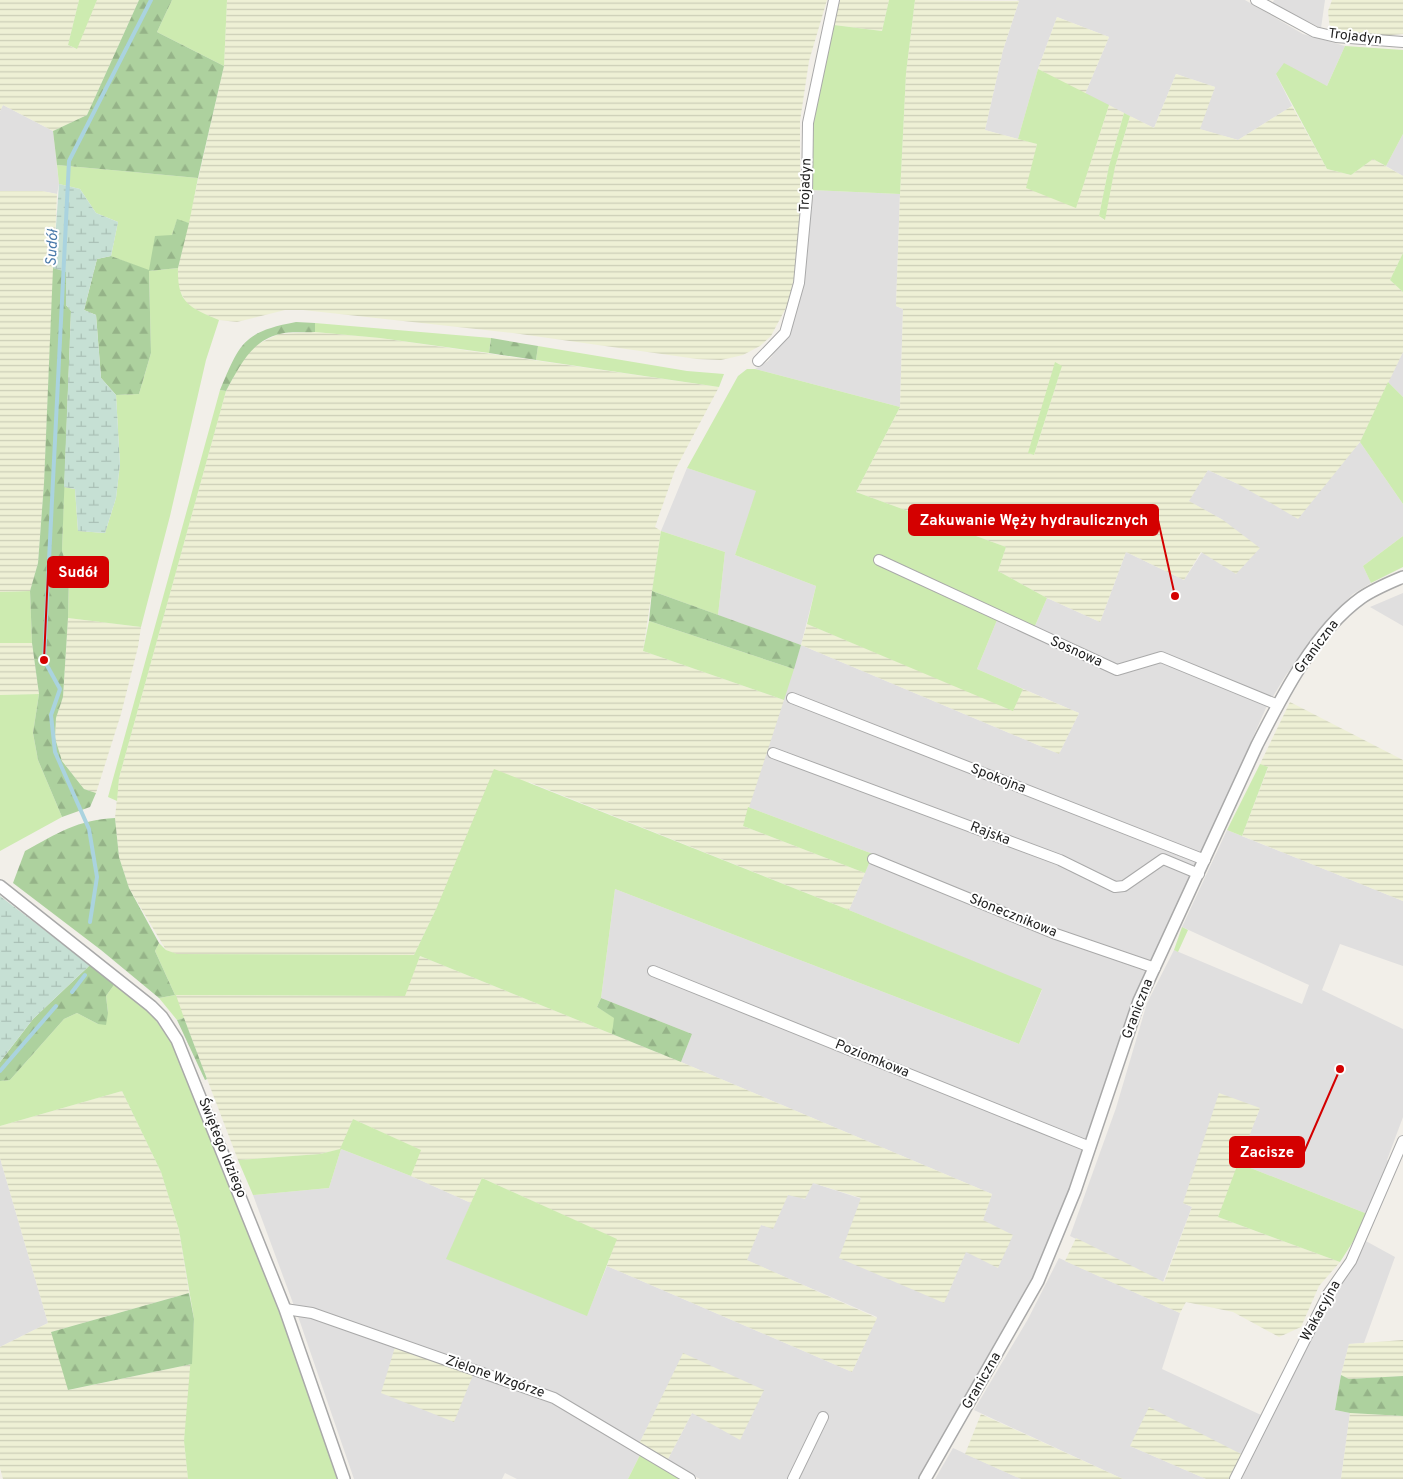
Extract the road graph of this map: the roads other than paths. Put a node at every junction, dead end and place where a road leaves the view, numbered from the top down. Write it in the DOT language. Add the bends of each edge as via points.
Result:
graph roads {
  1 [pos="834,0"];
  2 [pos="1256,0"];
  3 [pos="1403,42"];
  4 [pos="758,361"];
  5 [pos="879,560"];
  6 [pos="1403,577"];
  7 [pos="792,698"];
  8 [pos="1278,705"];
  9 [pos="773,753"];
  10 [pos="873,859"];
  11 [pos="1205,860"];
  12 [pos="1199,874"];
  13 [pos="0,886"];
  14 [pos="1155,968"];
  15 [pos="653,971"];
  16 [pos="1403,1141"];
  17 [pos="1090,1147"];
  18 [pos="286,1309"];
  19 [pos="823,1417"];
  20 [pos="344,1479"];
  21 [pos="690,1479"];
  22 [pos="793,1479"];
  23 [pos="925,1479"];
  24 [pos="1235,1479"];
  1 -- 4 [label="street, Trojadyn" via="808,123 806,207 799,283 785,333"];
  2 -- 3 [label="street, Trojadyn" via="1315,32 1336,37"];
  5 -- 8 [label="street, Sosnowa" via="1117,670 1161,657"];
  6 -- 8 [label="street, Graniczna" via="1361,598 1333,624"];
  7 -- 11 [label="street, Spokojna"];
  8 -- 11 [label="street, Graniczna"];
  9 -- 12 [label="street, Rajska" via="1060,860 1115,887 1124,886 1163,859"];
  10 -- 14 [label="street, Słonecznikowa" via="1053,933"];
  11 -- 12 [label="street, Graniczna"];
  12 -- 14 [label="street, Graniczna"];
  13 -- 18 [label="street, Świętego Idziego" via="124,983 171,1028"];
  14 -- 17 [label="street, Graniczna" via="1135,1012"];
  15 -- 17 [label="street, Poziomkowa"];
  16 -- 24 [label="street, Wakacyjna" via="1351,1261 1328,1294"];
  17 -- 23 [label="street, Graniczna" via="1060,1232 1034,1291"];
  18 -- 20 [label="street, Świętego Idziego"];
  18 -- 21 [label="street, Zielone Wzgórze" via="312,1313 554,1398"];
  19 -- 22 [label="street"];
}
